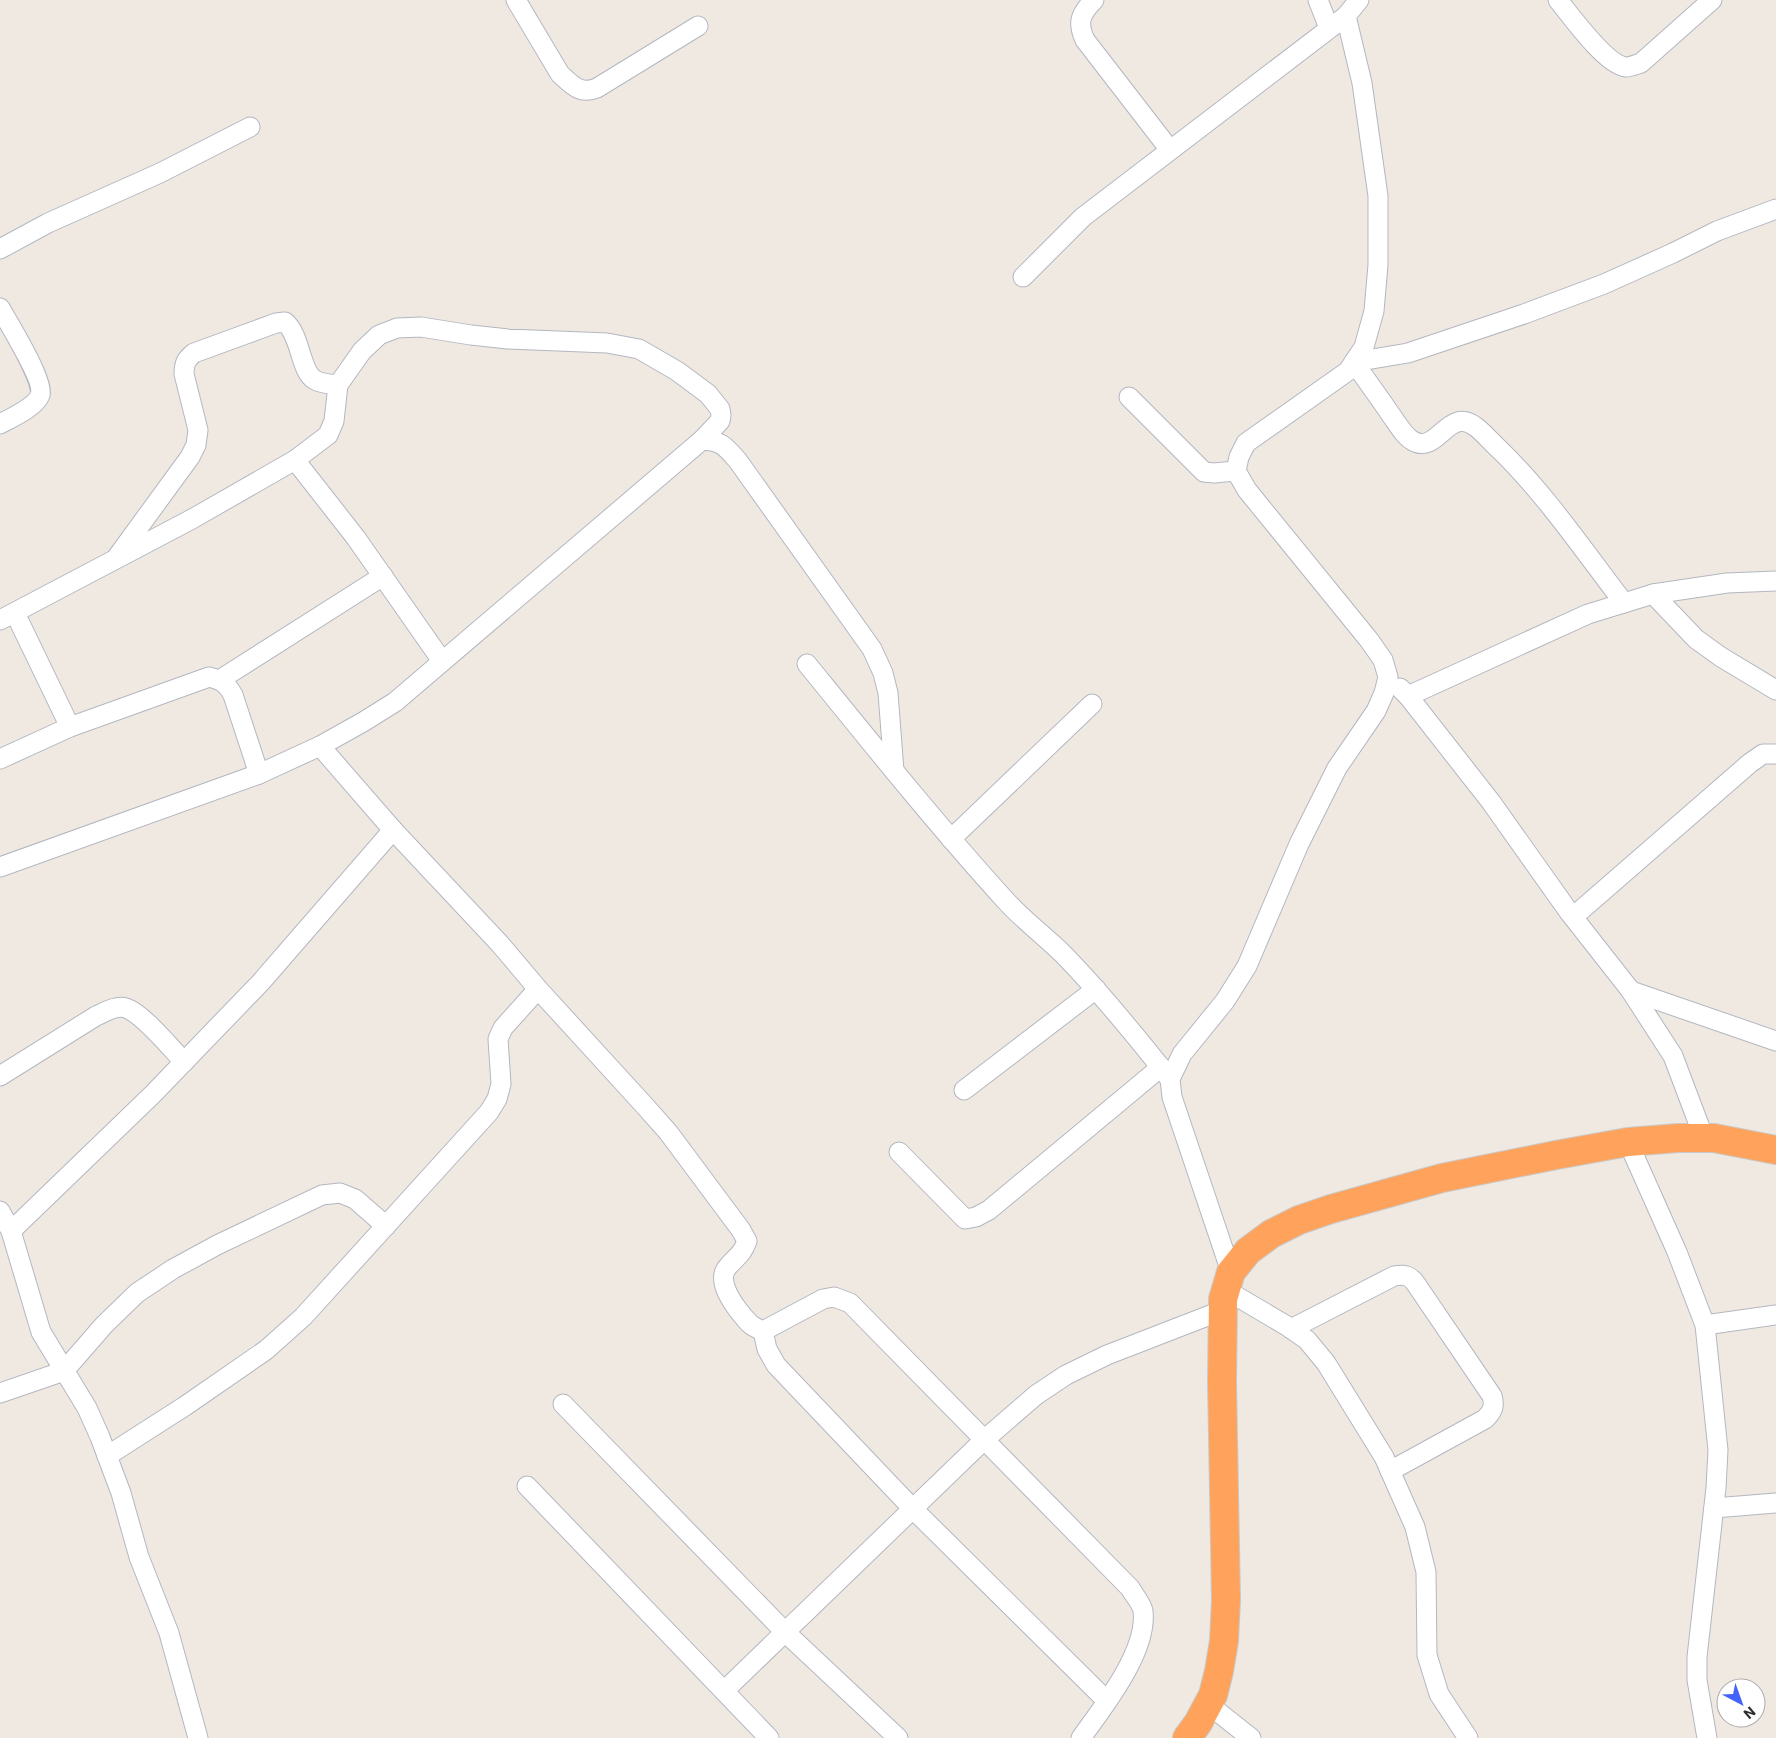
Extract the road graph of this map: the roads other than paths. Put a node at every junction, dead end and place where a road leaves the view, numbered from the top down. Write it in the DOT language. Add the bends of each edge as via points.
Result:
graph roads {
  1 [pos="516,0"];
  2 [pos="1094,0"];
  3 [pos="1318,0"];
  4 [pos="1359,0"];
  5 [pos="1558,0"];
  6 [pos="1702,3"];
  7 [pos="1346,16"];
  8 [pos="698,26"];
  9 [pos="1329,28"];
  10 [pos="250,127"];
  11 [pos="1170,150"];
  12 [pos="1776,209"];
  13 [pos="0,249"];
  14 [pos="1024,277"];
  15 [pos="0,308"];
  16 [pos="1354,362"];
  17 [pos="338,385"];
  18 [pos="1129,397"];
  19 [pos="0,424"];
  20 [pos="702,440"];
  21 [pos="295,460"];
  22 [pos="1236,472"];
  23 [pos="115,560"];
  24 [pos="383,576"];
  25 [pos="1776,581"];
  26 [pos="1653,594"];
  27 [pos="1624,603"];
  28 [pos="8,617"];
  29 [pos="442,660"];
  30 [pos="807,664"];
  31 [pos="1388,677"];
  32 [pos="221,679"];
  33 [pos="1776,690"];
  34 [pos="1408,696"];
  35 [pos="1092,704"];
  36 [pos="70,727"];
  37 [pos="320,746"];
  38 [pos="1776,754"];
  39 [pos="0,759"];
  40 [pos="894,771"];
  41 [pos="259,774"];
  42 [pos="393,830"];
  43 [pos="952,839"];
  44 [pos="0,867"];
  45 [pos="1573,917"];
  46 [pos="538,989"];
  47 [pos="1096,989"];
  48 [pos="1632,991"];
  49 [pos="1776,1041"];
  50 [pos="184,1062"];
  51 [pos="1166,1073"];
  52 [pos="0,1076"];
  53 [pos="964,1090"];
  54 [pos="1704,1138"];
  55 [pos="1628,1142"];
  56 [pos="1776,1150"];
  57 [pos="899,1152"];
  58 [pos="0,1211"];
  59 [pos="386,1226"];
  60 [pos="12,1231"];
  61 [pos="1227,1291"];
  62 [pos="1776,1315"];
  63 [pos="1705,1326"];
  64 [pos="1291,1329"];
  65 [pos="762,1331"];
  66 [pos="64,1371"];
  67 [pos="0,1393"];
  68 [pos="563,1404"];
  69 [pos="984,1440"];
  70 [pos="107,1456"];
  71 [pos="1390,1471"];
  72 [pos="527,1486"];
  73 [pos="1776,1503"];
  74 [pos="1714,1508"];
  75 [pos="913,1509"];
  76 [pos="785,1632"];
  77 [pos="724,1691"];
  78 [pos="1107,1701"];
  79 [pos="1208,1704"];
  80 [pos="198,1738"];
  81 [pos="769,1738"];
  82 [pos="898,1738"];
  83 [pos="1081,1738"];
  84 [pos="1187,1738"];
  85 [pos="1251,1738"];
  86 [pos="1468,1738"];
  87 [pos="1707,1738"];
  1 -- 8 [label="street" via="560,74 582,91 597,88"];
  2 -- 11 [label="street" via="1081,17 1079,28 1085,40"];
  3 -- 9 [label="street"];
  4 -- 7 [label="street"];
  5 -- 6 [label="street" via="1600,51 1613,62 1627,67 1641,63"];
  7 -- 9 [label="street"];
  7 -- 16 [label="street" via="1362,83 1378,196 1374,311 1364,347"];
  9 -- 11 [label="street"];
  10 -- 13 [label="street"];
  11 -- 14 [label="street" via="1083,217"];
  12 -- 16 [label="street" via="1717,231 1604,284 1524,314 1408,353"];
  15 -- 19 [label="street" via="40,385 40,394 34,404"];
  16 -- 22 [label="street" via="1348,371 1246,443"];
  16 -- 27 [label="street" via="1402,430 1414,441 1424,443 1437,438 1457,420 1465,420 1476,427 1519,468"];
  17 -- 20 [label="street" via="362,350 379,335 397,328 420,327 508,339 607,343 639,349 708,394 721,415 720,421"];
  17 -- 21 [label="street" via="334,421 328,434"];
  17 -- 23 [label="street" via="312,379 294,333 285,322 194,353 184,365 184,374 198,430 196,445"];
  18 -- 22 [label="street" via="1204,472"];
  20 -- 29 [label="street"];
  20 -- 40 [label="street" via="715,441 738,461 872,649 888,693"];
  21 -- 23 [label="street"];
  21 -- 24 [label="street"];
  22 -- 31 [label="street" via="1384,660"];
  23 -- 28 [label="street"];
  24 -- 29 [label="street"];
  24 -- 32 [label="street"];
  25 -- 26 [label="street" via="1727,583"];
  26 -- 27 [label="street"];
  26 -- 33 [label="street" via="1696,638"];
  27 -- 34 [label="street" via="1588,614"];
  28 -- 36 [label="street"];
  29 -- 37 [label="street" via="394,702"];
  30 -- 40 [label="street"];
  31 -- 34 [label="street"];
  31 -- 51 [label="street" via="1376,711 1337,768 1299,844 1247,966 1225,1001"];
  32 -- 36 [label="street" via="209,678"];
  32 -- 41 [label="street" via="233,695"];
  34 -- 45 [label="street" via="1491,802"];
  35 -- 43 [label="street"];
  36 -- 39 [label="street"];
  37 -- 41 [label="street"];
  37 -- 42 [label="street"];
  38 -- 45 [label="street" via="1763,754 1750,763"];
  40 -- 43 [label="street"];
  41 -- 44 [label="street"];
  42 -- 46 [label="street"];
  42 -- 50 [label="street" via="261,982"];
  43 -- 47 [label="street" via="1009,904"];
  45 -- 48 [label="street"];
  46 -- 59 [label="street" via="503,1028 498,1039 501,1084 489,1112"];
  46 -- 65 [label="street" via="668,1132 741,1230 747,1241 740,1256 725,1270 724,1283 727,1294 750,1325"];
  47 -- 51 [label="street"];
  47 -- 53 [label="street"];
  48 -- 49 [label="street"];
  48 -- 54 [label="street" via="1673,1056"];
  50 -- 52 [label="street" via="140,1016 126,1008 113,1008"];
  50 -- 60 [label="street"];
  51 -- 57 [label="street" via="976,1217 965,1219"];
  51 -- 61 [label="street"];
  54 -- 55 [label="highway"];
  54 -- 56 [label="highway"];
  55 -- 61 [label="highway" via="1442,1178 1307,1217 1271,1234 1248,1251"];
  55 -- 63 [label="street" via="1677,1252"];
  58 -- 60 [label="street"];
  59 -- 66 [label="street" via="355,1199 340,1193 322,1195 217,1245 137,1293"];
  59 -- 70 [label="street" via="304,1317 266,1350"];
  60 -- 66 [label="street" via="41,1332"];
  61 -- 64 [label="street"];
  61 -- 69 [label="street" via="1066,1375 1036,1395"];
  61 -- 79 [label="highway" via="1222,1382 1226,1600 1219,1671"];
  62 -- 63 [label="street"];
  63 -- 74 [label="street" via="1718,1450"];
  64 -- 71 [label="street" via="1307,1340 1326,1363"];
  64 -- 71 [label="street" via="1394,1276 1403,1274 1412,1278 1492,1396 1494,1404 1485,1419"];
  65 -- 69 [label="street" via="823,1299 834,1297 850,1303"];
  65 -- 75 [label="street" via="776,1365"];
  66 -- 67 [label="street"];
  66 -- 70 [label="street" via="87,1408"];
  68 -- 76 [label="street"];
  69 -- 75 [label="street"];
  69 -- 78 [label="street" via="1130,1588 1143,1610 1143,1627 1137,1647 1120,1683"];
  70 -- 80 [label="street" via="139,1557 169,1633"];
  71 -- 86 [label="street" via="1415,1527 1426,1572 1427,1655 1439,1694"];
  72 -- 77 [label="street"];
  73 -- 74 [label="street"];
  74 -- 87 [label="street" via="1697,1657 1697,1680"];
  75 -- 76 [label="street"];
  75 -- 78 [label="street"];
  76 -- 77 [label="street"];
  76 -- 82 [label="street"];
  77 -- 81 [label="street"];
  78 -- 83 [label="street"];
  79 -- 84 [label="highway"];
  79 -- 85 [label="street"];
}
